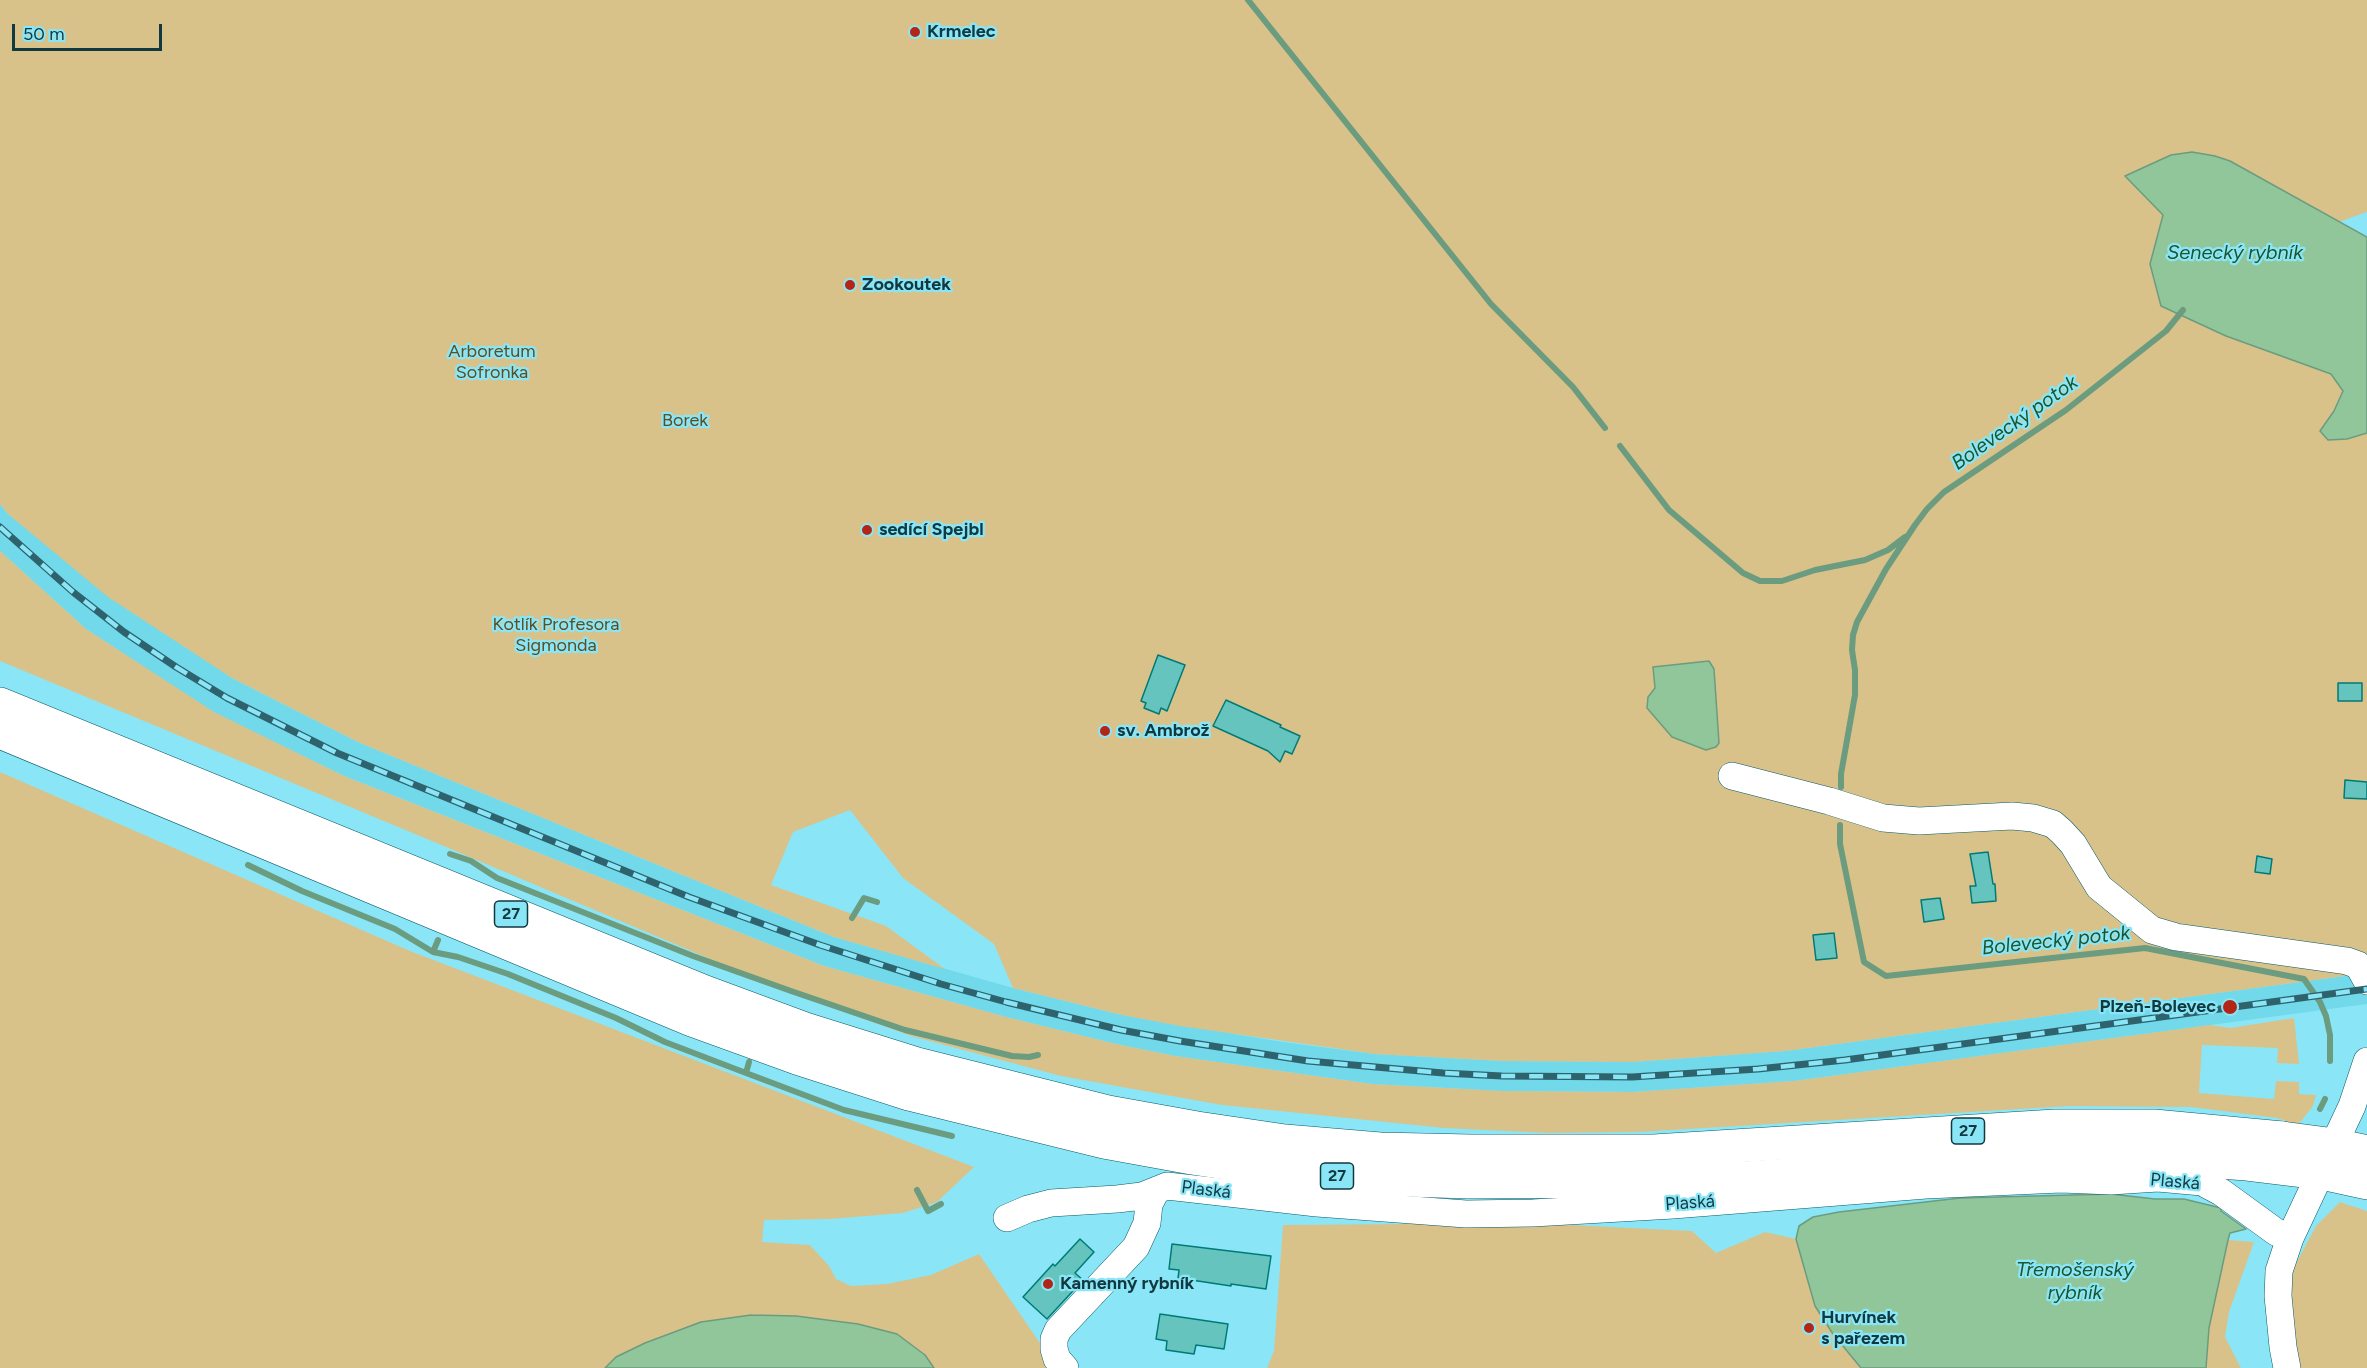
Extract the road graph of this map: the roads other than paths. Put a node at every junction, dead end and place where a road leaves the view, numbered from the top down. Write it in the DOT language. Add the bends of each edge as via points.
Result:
graph roads {
  1 [pos="0,704"];
  2 [pos="0,732"];
  3 [pos="1732,776"];
  4 [pos="2367,981"];
  5 [pos="2367,1061"];
  6 [pos="2367,1152"];
  7 [pos="2328,1159"];
  8 [pos="1654,1166"];
  9 [pos="2367,1183"];
  10 [pos="1156,1191"];
  11 [pos="1007,1218"];
  12 [pos="2290,1238"];
  13 [pos="1065,1368"];
  14 [pos="2287,1368"];
  1 -- 8 [label="main road, 27" via="705,992 917,1064 1108,1112 1285,1141"];
  2 -- 8 [label="main road, 27" via="692,1020 909,1094 1104,1142 1280,1171 1468,1182"];
  3 -- 4 [label="street" via="1882,818 1919,821 2012,816 2053,824 2073,844 2099,886 2152,930 2176,937 2347,961 2358,966"];
  5 -- 7 [label="street" via="2356,1098"];
  6 -- 7 [label="main road, Plaská / 27"];
  7 -- 8 [label="main road, Plaská / 27" via="2247,1164 2152,1157 2055,1157 1745,1178"];
  7 -- 8 [label="main road, Plaská / 27" via="2282,1138 2154,1126 2055,1125"];
  7 -- 9 [label="main road, Plaská / 27"];
  7 -- 12 [label="street"];
  10 -- 11 [label="street, Plaská" via="1117,1199 1051,1203"];
  10 -- 12 [label="street, Plaská" via="1167,1185 1317,1203 1466,1214 1673,1205 1926,1185 2158,1178 2202,1182"];
  10 -- 13 [label="street" via="1136,1247 1058,1330 1054,1349"];
  12 -- 14 [label="street" via="2279,1271 2278,1296"];
}
